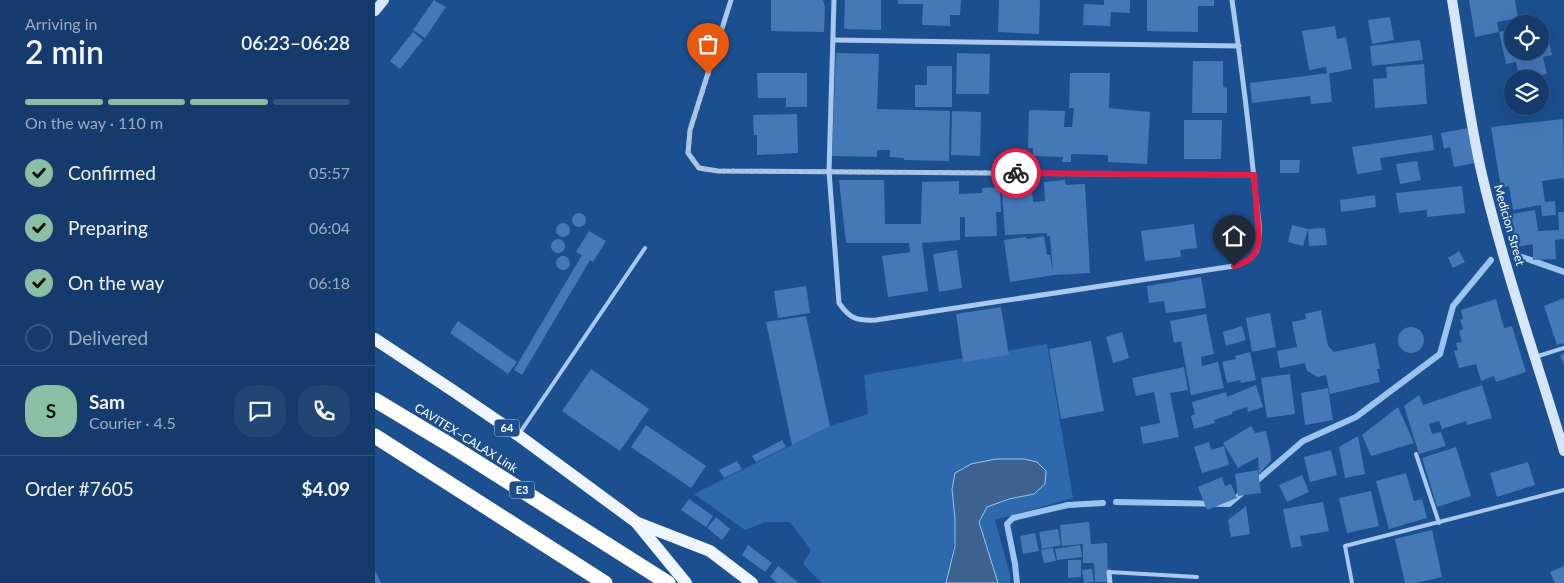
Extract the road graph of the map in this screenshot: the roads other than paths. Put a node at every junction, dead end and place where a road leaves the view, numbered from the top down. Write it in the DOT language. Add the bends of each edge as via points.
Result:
graph roads {
  1 [pos="384,0"];
  2 [pos="731,0"];
  3 [pos="834,0"];
  4 [pos="1233,0"];
  5 [pos="1452,0"];
  6 [pos="375,10"];
  7 [pos="834,40"];
  8 [pos="1239,46"];
  9 [pos="829,171"];
  10 [pos="1254,175"];
  11 [pos="645,248"];
  12 [pos="375,339"];
  13 [pos="1564,348"];
  14 [pos="1535,357"];
  15 [pos="375,400"];
  16 [pos="375,436"];
  17 [pos="518,436"];
  18 [pos="1564,451"];
  19 [pos="1416,454"];
  20 [pos="1564,490"];
  21 [pos="636,522"];
  22 [pos="1439,523"];
  23 [pos="1109,572"];
  24 [pos="1197,577"];
  25 [pos="605,583"];
  26 [pos="668,583"];
  27 [pos="686,583"];
  28 [pos="752,583"];
  29 [pos="1110,583"];
  30 [pos="1352,583"];
  1 -- 6 [label="street"];
  2 -- 9 [label="street" via="690,130 688,153 699,168 718,171"];
  3 -- 7 [label="street"];
  4 -- 8 [label="street"];
  5 -- 14 [label="street, Medicion Street" via="1483,178"];
  7 -- 8 [label="street"];
  7 -- 9 [label="street"];
  8 -- 10 [label="street"];
  9 -- 10 [label="street"];
  9 -- 10 [label="street" via="839,303 848,315 862,321 1243,264 1255,254 1259,239"];
  11 -- 17 [label="lane"];
  12 -- 17 [label="main road, 64"];
  13 -- 14 [label="lane"];
  14 -- 18 [label="street, Medicion Street"];
  15 -- 26 [label="highway, CAVITEX–CALAX Link / E3"];
  16 -- 25 [label="highway"];
  17 -- 21 [label="main road, 64"];
  19 -- 22 [label="lane"];
  20 -- 22 [label="lane"];
  21 -- 27 [label="main road, 64"];
  21 -- 28 [label="main road, 64" via="710,551"];
  22 -- 30 [label="lane" via="1345,546"];
  23 -- 24 [label="lane"];
  23 -- 29 [label="street"];
}
